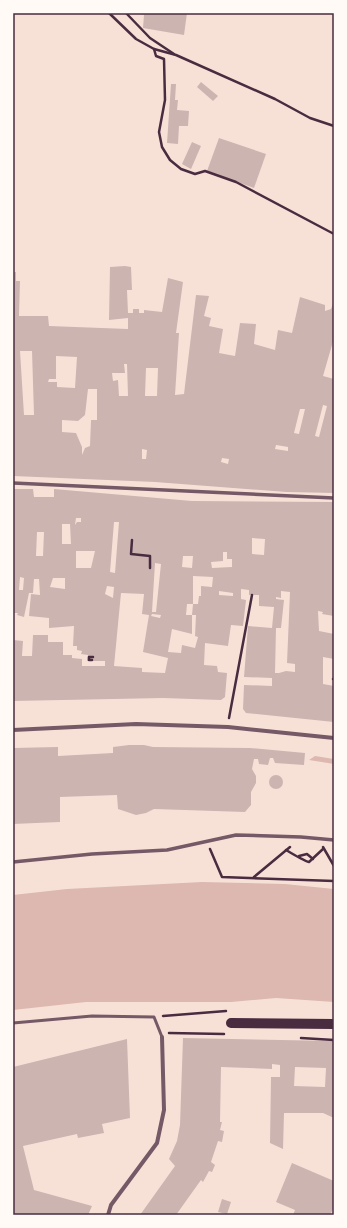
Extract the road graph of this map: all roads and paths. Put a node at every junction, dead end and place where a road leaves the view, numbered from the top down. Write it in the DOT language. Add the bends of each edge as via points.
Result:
graph roads {
  1 [pos="109,13"];
  2 [pos="126,13"];
  3 [pos="154,49"];
  4 [pos="176,55"];
  5 [pos="334,126"];
  6 [pos="334,234"];
  7 [pos="13,483"];
  8 [pos="334,498"];
  9 [pos="132,540"];
  10 [pos="150,568"];
  11 [pos="252,595"];
  12 [pos="228,727"];
  13 [pos="13,730"];
  14 [pos="334,738"];
  15 [pos="301,837"];
  16 [pos="325,839"];
  17 [pos="334,840"];
  18 [pos="206,841"];
  19 [pos="323,849"];
  20 [pos="286,850"];
  21 [pos="299,856"];
  22 [pos="313,859"];
  23 [pos="13,862"];
  24 [pos="334,866"];
  25 [pos="253,877"];
  26 [pos="334,882"];
  27 [pos="13,1023"];
  28 [pos="231,1023"];
  29 [pos="334,1024"];
  30 [pos="162,1037"];
  31 [pos="108,1215"];
  1 -- 3 [label="path" via="136,39"];
  2 -- 4 [label="path" via="150,38"];
  3 -- 4 [label="path"];
  3 -- 6 [label="path" via="156,56 164,59 165,100 159,132 162,147 170,160 181,169 195,174 205,171 236,182"];
  4 -- 5 [label="path" via="310,118"];
  7 -- 8 [label="street"];
  9 -- 10 [label="path" via="131,554 150,556"];
  11 -- 12 [label="path"];
  12 -- 13 [label="street" via="136,724"];
  12 -- 14 [label="street"];
  15 -- 16 [label="street"];
  15 -- 18 [label="street" via="236,835"];
  15 -- 20 [label="path"];
  16 -- 17 [label="street"];
  16 -- 19 [label="path"];
  18 -- 23 [label="street" via="167,850"];
  18 -- 25 [label="path" via="222,877"];
  19 -- 22 [label="path"];
  19 -- 24 [label="path"];
  20 -- 21 [label="path"];
  20 -- 25 [label="path"];
  21 -- 22 [label="path" via="307,854"];
  21 -- 22 [label="path" via="306,862"];
  25 -- 26 [label="path"];
  27 -- 30 [label="lane" via="92,1016 154,1017"];
  28 -- 29 [label="main road"];
  30 -- 31 [label="street" via="164,1110 157,1143 111,1205"];
}
